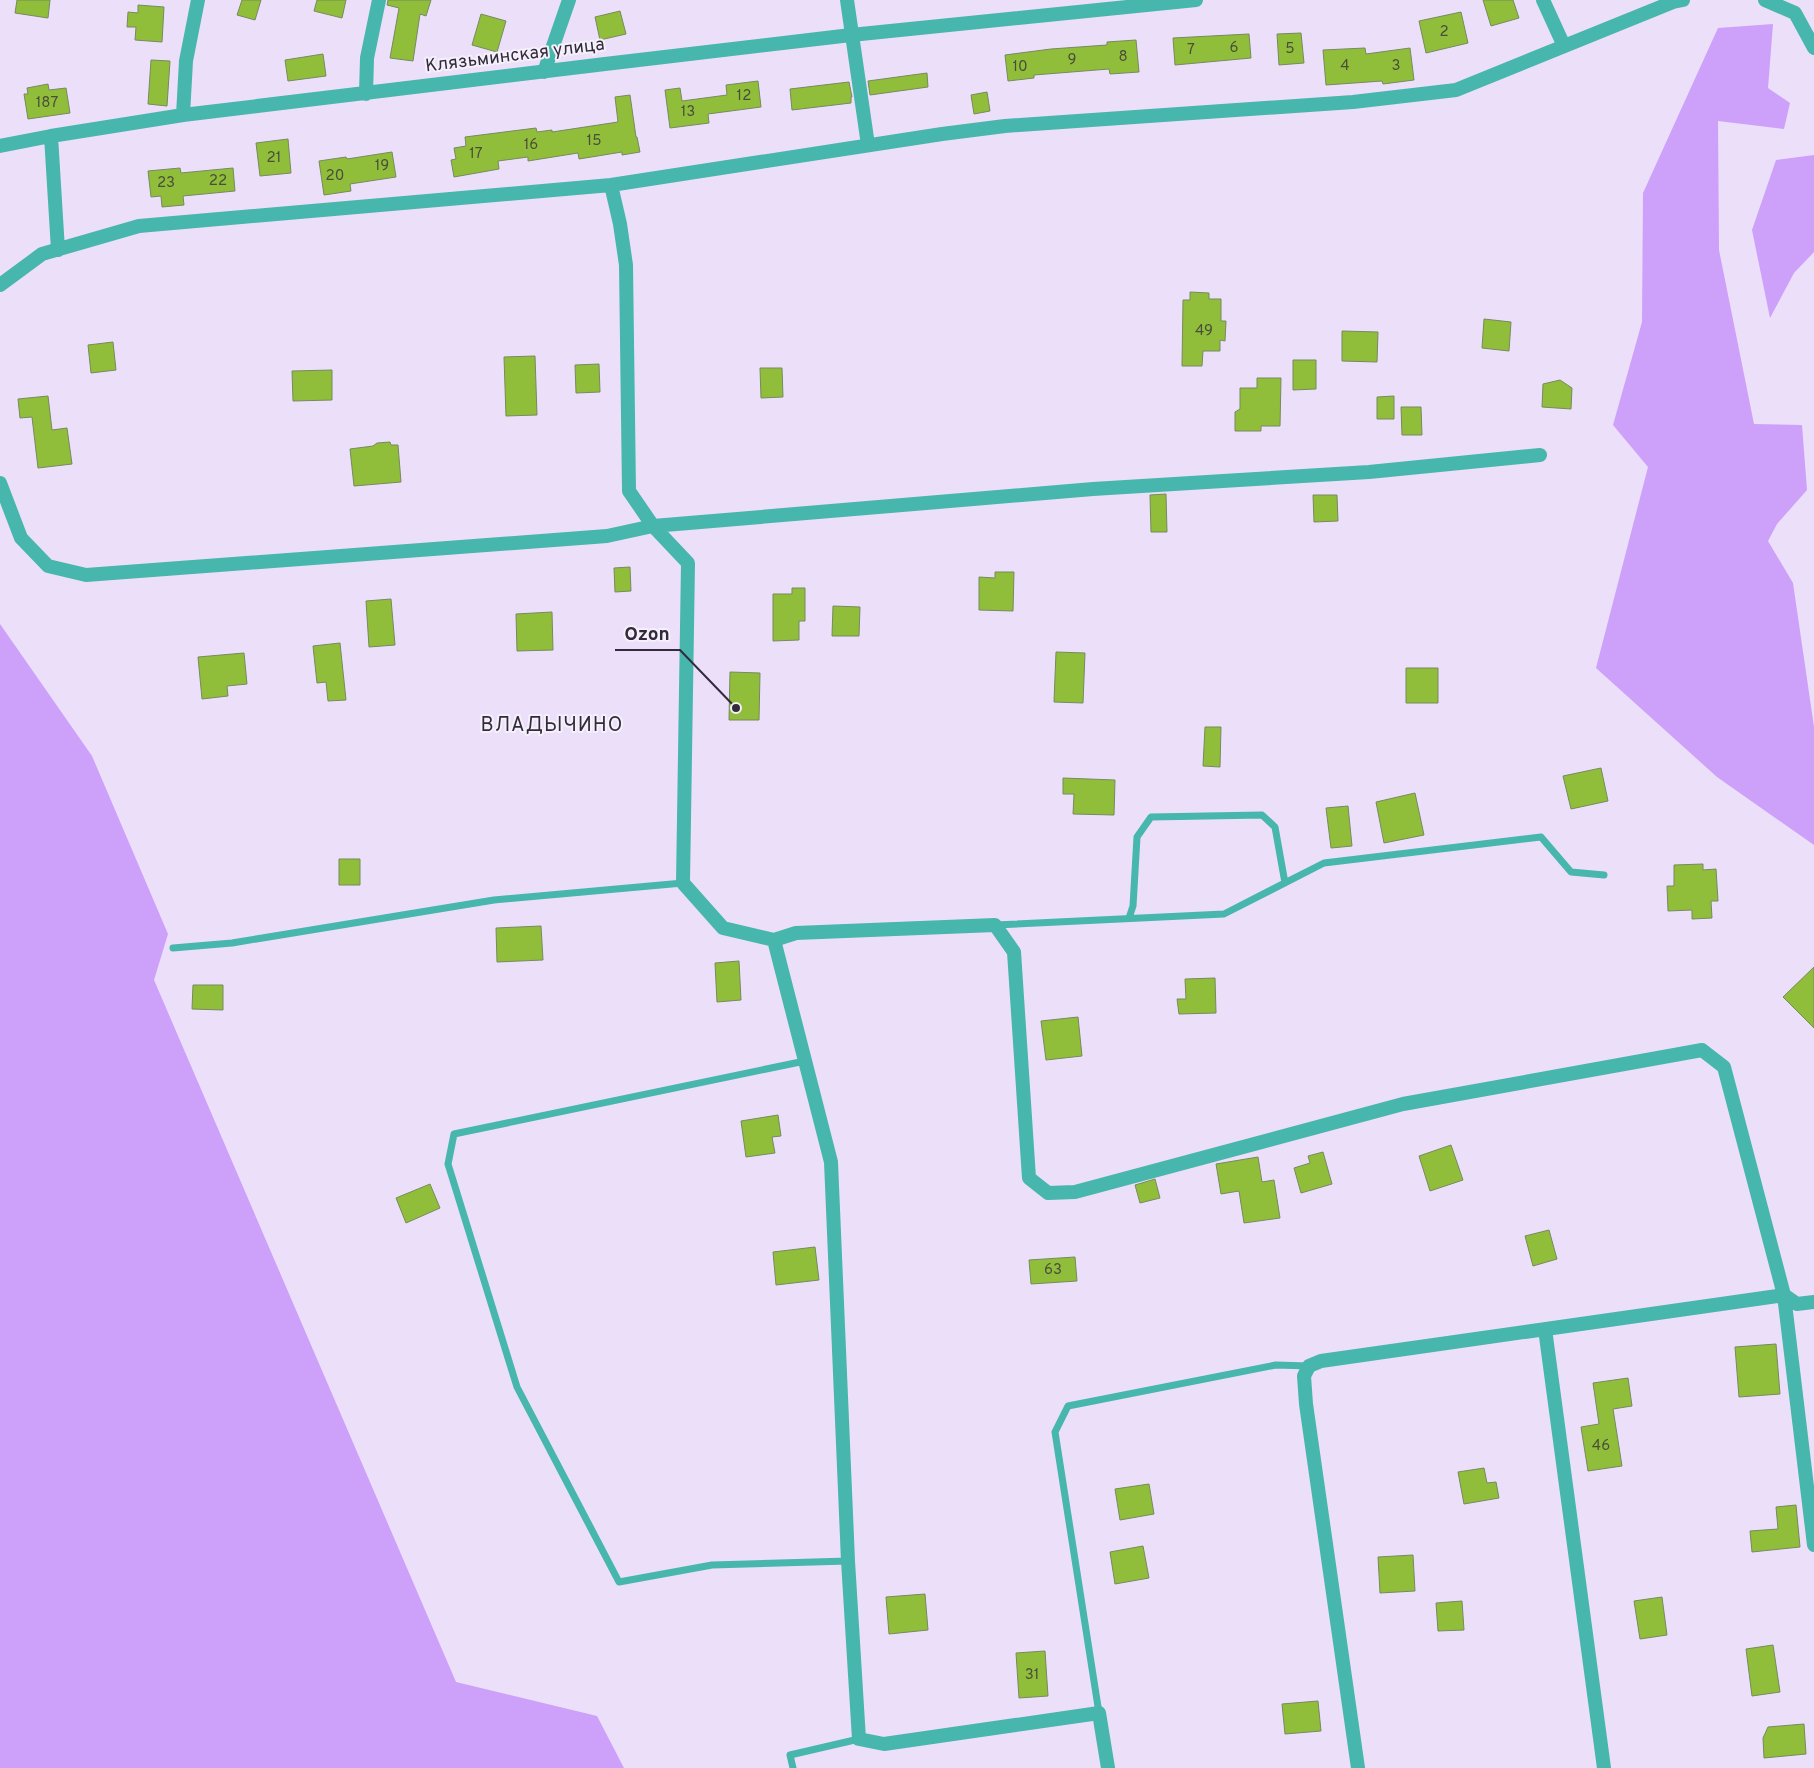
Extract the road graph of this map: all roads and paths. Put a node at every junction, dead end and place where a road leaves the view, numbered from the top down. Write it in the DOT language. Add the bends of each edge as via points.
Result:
graph roads {
  1 [pos="198,0"];
  2 [pos="379,0"];
  3 [pos="569,0"];
  4 [pos="847,0"];
  5 [pos="1196,0"];
  6 [pos="1542,0"];
  7 [pos="1683,0"];
  8 [pos="1765,0"];
  9 [pos="1155,2"];
  10 [pos="851,35"];
  11 [pos="1564,46"];
  12 [pos="1814,48"];
  13 [pos="544,72"];
  14 [pos="366,94"];
  15 [pos="183,116"];
  16 [pos="51,136"];
  17 [pos="868,145"];
  18 [pos="0,146"];
  19 [pos="611,185"];
  20 [pos="58,250"];
  21 [pos="0,285"];
  22 [pos="1540,455"];
  23 [pos="0,483"];
  24 [pos="653,526"];
  25 [pos="1604,875"];
  26 [pos="684,883"];
  27 [pos="1285,883"];
  28 [pos="1129,918"];
  29 [pos="995,925"];
  30 [pos="774,940"];
  31 [pos="173,948"];
  32 [pos="805,1061"];
  33 [pos="1784,1295"];
  34 [pos="1814,1302"];
  35 [pos="1544,1329"];
  36 [pos="1309,1366"];
  37 [pos="1814,1545"];
  38 [pos="848,1561"];
  39 [pos="1099,1713"];
  40 [pos="859,1739"];
  41 [pos="793,1768"];
  42 [pos="1108,1768"];
  43 [pos="1358,1768"];
  44 [pos="1604,1768"];
  1 -- 15 [label="street" via="186,60"];
  2 -- 14 [label="street" via="367,58"];
  3 -- 13 [label="street"];
  4 -- 10 [label="street"];
  5 -- 9 [label="street, Клязьминская улица"];
  6 -- 11 [label="street"];
  7 -- 11 [label="street"];
  8 -- 12 [label="street" via="1795,12"];
  9 -- 10 [label="street, Клязьминская улица"];
  10 -- 13 [label="street, Клязьминская улица"];
  10 -- 17 [label="street"];
  11 -- 17 [label="street" via="1456,90 1352,102 1005,126"];
  13 -- 14 [label="street, Клязьминская улица"];
  14 -- 15 [label="street, Клязьминская улица"];
  15 -- 16 [label="street, Клязьминская улица"];
  16 -- 18 [label="street, Клязьминская улица"];
  16 -- 20 [label="street"];
  17 -- 19 [label="street"];
  19 -- 20 [label="street" via="138,226"];
  19 -- 24 [label="street" via="626,265 629,491"];
  20 -- 21 [label="street" via="42,254"];
  22 -- 24 [label="street" via="1369,472 1093,489"];
  23 -- 24 [label="street" via="21,538 48,566 86,575 607,536"];
  24 -- 26 [label="street" via="688,563"];
  25 -- 27 [label="lane" via="1571,872 1541,836 1324,863"];
  26 -- 30 [label="street" via="723,928"];
  26 -- 31 [label="lane" via="494,900 232,943"];
  27 -- 28 [label="lane" via="1224,914"];
  27 -- 28 [label="lane" via="1275,828 1262,815 1151,817 1137,837 1133,906"];
  28 -- 29 [label="lane"];
  29 -- 30 [label="street" via="796,933"];
  29 -- 33 [label="street" via="1014,952 1029,1178 1048,1193 1075,1192 1403,1104 1702,1050 1724,1067"];
  30 -- 32 [label="street"];
  32 -- 38 [label="street" via="831,1162"];
  32 -- 38 [label="lane" via="454,1134 448,1164 517,1388 619,1582 712,1565"];
  33 -- 34 [label="street" via="1797,1304"];
  33 -- 35 [label="street"];
  33 -- 37 [label="street"];
  35 -- 36 [label="street" via="1321,1361"];
  35 -- 44 [label="street"];
  36 -- 39 [label="lane" via="1276,1365 1068,1406 1055,1432"];
  36 -- 43 [label="street" via="1304,1376 1306,1404"];
  38 -- 40 [label="street"];
  39 -- 40 [label="street" via="884,1744"];
  39 -- 42 [label="street"];
  40 -- 41 [label="lane" via="790,1755"];
}
